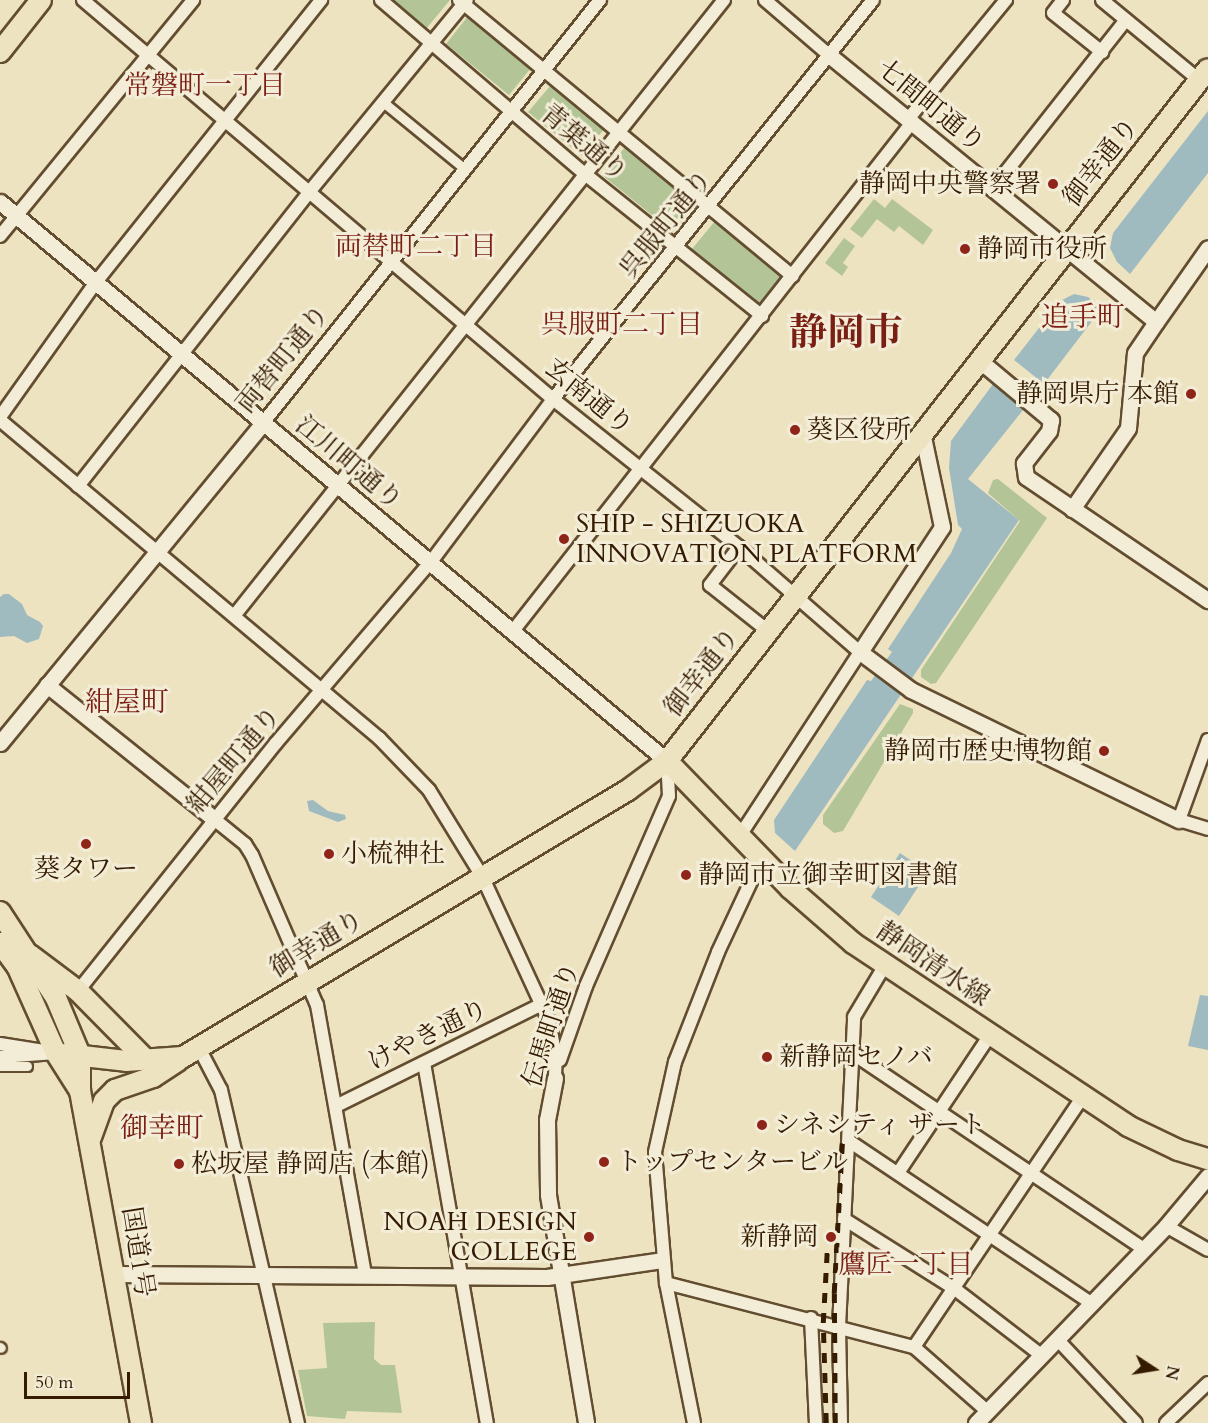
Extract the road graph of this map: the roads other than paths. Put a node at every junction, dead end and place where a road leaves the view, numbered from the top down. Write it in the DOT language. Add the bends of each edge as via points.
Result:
graph roads {
  1 [pos="41,0"];
  2 [pos="83,0"];
  3 [pos="193,0"];
  4 [pos="321,0"];
  5 [pos="381,0"];
  6 [pos="600,0"];
  7 [pos="724,0"];
  8 [pos="765,0"];
  9 [pos="873,0"];
  10 [pos="1006,0"];
  11 [pos="1063,0"];
  12 [pos="1102,0"];
  13 [pos="463,1"];
  14 [pos="1126,20"];
  15 [pos="433,42"];
  16 [pos="0,52"];
  17 [pos="1102,52"];
  18 [pos="148,54"];
  19 [pos="829,54"];
  20 [pos="543,70"];
  21 [pos="1203,75"];
  22 [pos="383,102"];
  23 [pos="512,111"];
  24 [pos="911,119"];
  25 [pos="225,120"];
  26 [pos="618,131"];
  27 [pos="465,169"];
  28 [pos="585,174"];
  29 [pos="994,187"];
  30 [pos="310,191"];
  31 [pos="0,202"];
  32 [pos="710,207"];
  33 [pos="16,215"];
  34 [pos="0,236"];
  35 [pos="1068,248"];
  36 [pos="1208,248"];
  37 [pos="676,249"];
  38 [pos="392,261"];
  39 [pos="793,276"];
  40 [pos="96,282"];
  41 [pos="762,316"];
  42 [pos="1156,322"];
  43 [pos="468,324"];
  44 [pos="181,355"];
  45 [pos="979,360"];
  46 [pos="553,399"];
  47 [pos="0,418"];
  48 [pos="263,423"];
  49 [pos="922,432"];
  50 [pos="641,467"];
  51 [pos="338,485"];
  52 [pos="78,486"];
  53 [pos="1072,509"];
  54 [pos="739,547"];
  55 [pos="158,553"];
  56 [pos="429,563"];
  57 [pos="793,596"];
  58 [pos="1208,600"];
  59 [pos="234,616"];
  60 [pos="513,631"];
  61 [pos="768,631"];
  62 [pos="860,652"];
  63 [pos="47,686"];
  64 [pos="322,692"];
  65 [pos="1208,740"];
  66 [pos="0,743"];
  67 [pos="667,761"];
  68 [pos="214,819"];
  69 [pos="1179,819"];
  70 [pos="1208,829"];
  71 [pos="739,837"];
  72 [pos="761,860"];
  73 [pos="482,876"];
  74 [pos="0,912"];
  75 [pos="0,943"];
  76 [pos="30,955"];
  77 [pos="885,965"];
  78 [pos="308,980"];
  79 [pos="78,991"];
  80 [pos="540,1005"];
  81 [pos="990,1035"];
  82 [pos="0,1044"];
  83 [pos="56,1053"];
  84 [pos="191,1053"];
  85 [pos="852,1053"];
  86 [pos="80,1055"];
  87 [pos="0,1057"];
  88 [pos="24,1057"];
  89 [pos="146,1060"];
  90 [pos="424,1063"];
  91 [pos="0,1066"];
  92 [pos="555,1078"];
  93 [pos="80,1091"];
  94 [pos="1084,1095"];
  95 [pos="336,1106"];
  96 [pos="939,1112"];
  97 [pos="91,1137"];
  98 [pos="849,1141"];
  99 [pos="1208,1159"];
  100 [pos="898,1173"];
  101 [pos="1031,1173"];
  102 [pos="1208,1176"];
  103 [pos="844,1219"];
  104 [pos="1166,1226"];
  105 [pos="991,1234"];
  106 [pos="1144,1249"];
  107 [pos="1208,1250"];
  108 [pos="662,1260"];
  109 [pos="263,1273"];
  110 [pos="114,1274"];
  111 [pos="365,1274"];
  112 [pos="460,1275"];
  113 [pos="560,1276"];
  114 [pos="666,1283"];
  115 [pos="955,1289"];
  116 [pos="1091,1303"];
  117 [pos="811,1318"];
  118 [pos="839,1327"];
  119 [pos="1057,1339"];
  120 [pos="914,1347"];
  121 [pos="1041,1355"];
  122 [pos="1208,1383"];
  123 [pos="987,1411"];
  124 [pos="1128,1420"];
  125 [pos="141,1423"];
  126 [pos="298,1423"];
  127 [pos="486,1423"];
  128 [pos="586,1423"];
  129 [pos="694,1423"];
  130 [pos="816,1423"];
  131 [pos="842,1423"];
  132 [pos="976,1423"];
  133 [pos="1166,1423"];
  1 -- 16 [label="main road"];
  2 -- 18 [label="street, 玄南通り"];
  3 -- 18 [label="street"];
  4 -- 25 [label="street"];
  5 -- 15 [label="street, 青葉通り"];
  6 -- 20 [label="street, 両替町通り"];
  7 -- 26 [label="street"];
  8 -- 19 [label="street, 七間町通り"];
  9 -- 19 [label="street, 呉服町通り"];
  10 -- 24 [label="street"];
  11 -- 17 [label="street" via="1053,13"];
  12 -- 14 [label="street"];
  13 -- 15 [label="street"];
  13 -- 20 [label="street, 青葉通り"];
  14 -- 17 [label="street"];
  14 -- 21 [label="street"];
  15 -- 22 [label="street"];
  15 -- 23 [label="street, 青葉通り"];
  17 -- 29 [label="street"];
  18 -- 25 [label="street, 玄南通り"];
  18 -- 33 [label="street"];
  19 -- 24 [label="street, 七間町通り"];
  19 -- 32 [label="street, 呉服町通り"];
  20 -- 23 [label="street, 両替町通り"];
  20 -- 26 [label="street, 青葉通り"];
  21 -- 35 [label="main road, 御幸通り"];
  22 -- 27 [label="street"];
  22 -- 30 [label="street"];
  23 -- 27 [label="street, 両替町通り"];
  23 -- 28 [label="street, 青葉通り"];
  24 -- 29 [label="street, 七間町通り"];
  24 -- 39 [label="street"];
  25 -- 30 [label="street, 玄南通り"];
  25 -- 40 [label="street"];
  26 -- 28 [label="street"];
  26 -- 32 [label="street, 青葉通り"];
  27 -- 38 [label="street, 両替町通り"];
  28 -- 37 [label="street, 青葉通り"];
  28 -- 43 [label="street"];
  29 -- 35 [label="street, 七間町通り"];
  30 -- 38 [label="street, 玄南通り"];
  30 -- 44 [label="street"];
  31 -- 33 [label="street, 江川町通り"];
  32 -- 37 [label="street, 呉服町通り"];
  32 -- 39 [label="street, 青葉通り"];
  33 -- 34 [label="street"];
  33 -- 40 [label="street, 江川町通り"];
  35 -- 42 [label="street, 七間町通り"];
  35 -- 45 [label="main road, 御幸通り"];
  36 -- 42 [label="street"];
  37 -- 41 [label="street, 青葉通り"];
  37 -- 46 [label="street, 呉服町通り"];
  38 -- 43 [label="street, 玄南通り"];
  38 -- 48 [label="street, 両替町通り"];
  39 -- 41 [label="street"];
  40 -- 44 [label="street, 江川町通り"];
  40 -- 47 [label="street"];
  41 -- 50 [label="street"];
  42 -- 53 [label="street" via="1135,353 1128,428"];
  43 -- 46 [label="street, 玄南通り"];
  43 -- 51 [label="street"];
  44 -- 48 [label="street, 江川町通り"];
  44 -- 52 [label="street"];
  45 -- 49 [label="main road, 御幸通り"];
  45 -- 53 [label="street" via="1048,415 1051,426 1024,463 1023,473"];
  46 -- 50 [label="street, 玄南通り"];
  46 -- 56 [label="street, 呉服町通り"];
  47 -- 52 [label="street"];
  48 -- 51 [label="street, 江川町通り"];
  48 -- 55 [label="street, 両替町通り"];
  49 -- 57 [label="main road, 御幸通り"];
  49 -- 62 [label="street" via="942,526"];
  50 -- 54 [label="street, 玄南通り"];
  50 -- 60 [label="street"];
  51 -- 56 [label="street, 江川町通り"];
  51 -- 59 [label="street"];
  52 -- 55 [label="street"];
  53 -- 58 [label="street"];
  54 -- 57 [label="street, 玄南通り"];
  54 -- 61 [label="street" via="710,585"];
  55 -- 59 [label="street"];
  55 -- 63 [label="street, 両替町通り"];
  56 -- 60 [label="street, 江川町通り"];
  56 -- 64 [label="street, 紺屋町通り"];
  57 -- 61 [label="main road, 御幸通り"];
  57 -- 62 [label="street, 玄南通り"];
  59 -- 64 [label="street"];
  60 -- 67 [label="street, 江川町通り"];
  61 -- 67 [label="main road, 御幸通り"];
  62 -- 69 [label="street" via="911,690"];
  62 -- 71 [label="street"];
  63 -- 66 [label="street, 両替町通り"];
  63 -- 68 [label="street"];
  64 -- 68 [label="street, 紺屋町通り"];
  64 -- 73 [label="street" via="379,738 423,783"];
  65 -- 69 [label="street"];
  67 -- 71 [label="main road, 静岡清水線"];
  67 -- 73 [label="main road, 御幸通り" via="628,790"];
  67 -- 92 [label="street, 伝馬町通り" via="669,796 586,986"];
  68 -- 78 [label="street" via="245,844 252,855"];
  68 -- 79 [label="street, 紺屋町通り"];
  69 -- 70 [label="street"];
  71 -- 72 [label="main road, 静岡清水線"];
  72 -- 77 [label="main road, 静岡清水線" via="812,909"];
  72 -- 108 [label="street" via="718,952 668,1088 655,1152"];
  73 -- 78 [label="main road, 御幸通り"];
  73 -- 80 [label="street"];
  74 -- 76 [label="main road, 国道1号"];
  75 -- 83 [label="main road, 国道1号" via="22,975"];
  76 -- 79 [label="main road"];
  76 -- 86 [label="main road, 国道1号" via="69,1024"];
  77 -- 81 [label="main road, 静岡清水線"];
  77 -- 85 [label="street" via="858,1006"];
  78 -- 84 [label="main road, 御幸通り"];
  78 -- 95 [label="street" via="317,1005"];
  79 -- 89 [label="main road"];
  80 -- 90 [label="street, けやき通り"];
  80 -- 92 [label="street" via="554,1038"];
  81 -- 94 [label="main road, 静岡清水線"];
  81 -- 96 [label="street"];
  82 -- 88 [label="street"];
  83 -- 86 [label="main road, 御幸通り"];
  83 -- 88 [label="street"];
  83 -- 93 [label="main road, 国道1号"];
  84 -- 89 [label="main road, 御幸通り"];
  84 -- 97 [label="main road" via="153,1077 115,1090 104,1101"];
  84 -- 109 [label="street" via="221,1090"];
  85 -- 96 [label="street"];
  85 -- 98 [label="street"];
  86 -- 89 [label="main road, 御幸通り"];
  86 -- 93 [label="main road, 国道1号"];
  87 -- 88 [label="street"];
  88 -- 91 [label="street"];
  90 -- 95 [label="street, けやき通り"];
  90 -- 112 [label="street"];
  92 -- 113 [label="street, 伝馬町通り" via="547,1120 546,1170"];
  93 -- 97 [label="main road, 国道1号"];
  94 -- 99 [label="main road, 静岡清水線" via="1128,1126"];
  94 -- 101 [label="street"];
  95 -- 111 [label="street"];
  96 -- 100 [label="street"];
  96 -- 101 [label="street"];
  97 -- 110 [label="main road, 国道1号"];
  98 -- 100 [label="street"];
  98 -- 103 [label="street"];
  100 -- 105 [label="street"];
  101 -- 105 [label="street"];
  101 -- 106 [label="street"];
  102 -- 104 [label="street"];
  103 -- 115 [label="street"];
  103 -- 118 [label="street"];
  104 -- 106 [label="street"];
  104 -- 107 [label="street"];
  105 -- 115 [label="street"];
  105 -- 116 [label="street"];
  106 -- 116 [label="street"];
  108 -- 113 [label="street"];
  108 -- 114 [label="street"];
  109 -- 110 [label="street"];
  109 -- 111 [label="street"];
  109 -- 126 [label="street"];
  110 -- 125 [label="main road, 国道1号"];
  111 -- 112 [label="street"];
  112 -- 113 [label="street"];
  112 -- 127 [label="street"];
  113 -- 128 [label="street, 伝馬町通り"];
  114 -- 117 [label="street"];
  114 -- 129 [label="street"];
  115 -- 120 [label="street"];
  115 -- 121 [label="street"];
  116 -- 119 [label="street"];
  117 -- 118 [label="street"];
  117 -- 130 [label="street"];
  118 -- 120 [label="street"];
  118 -- 131 [label="street"];
  119 -- 121 [label="street"];
  119 -- 124 [label="street"];
  120 -- 123 [label="street"];
  121 -- 123 [label="street"];
  122 -- 133 [label="street"];
  123 -- 132 [label="street"];
}
